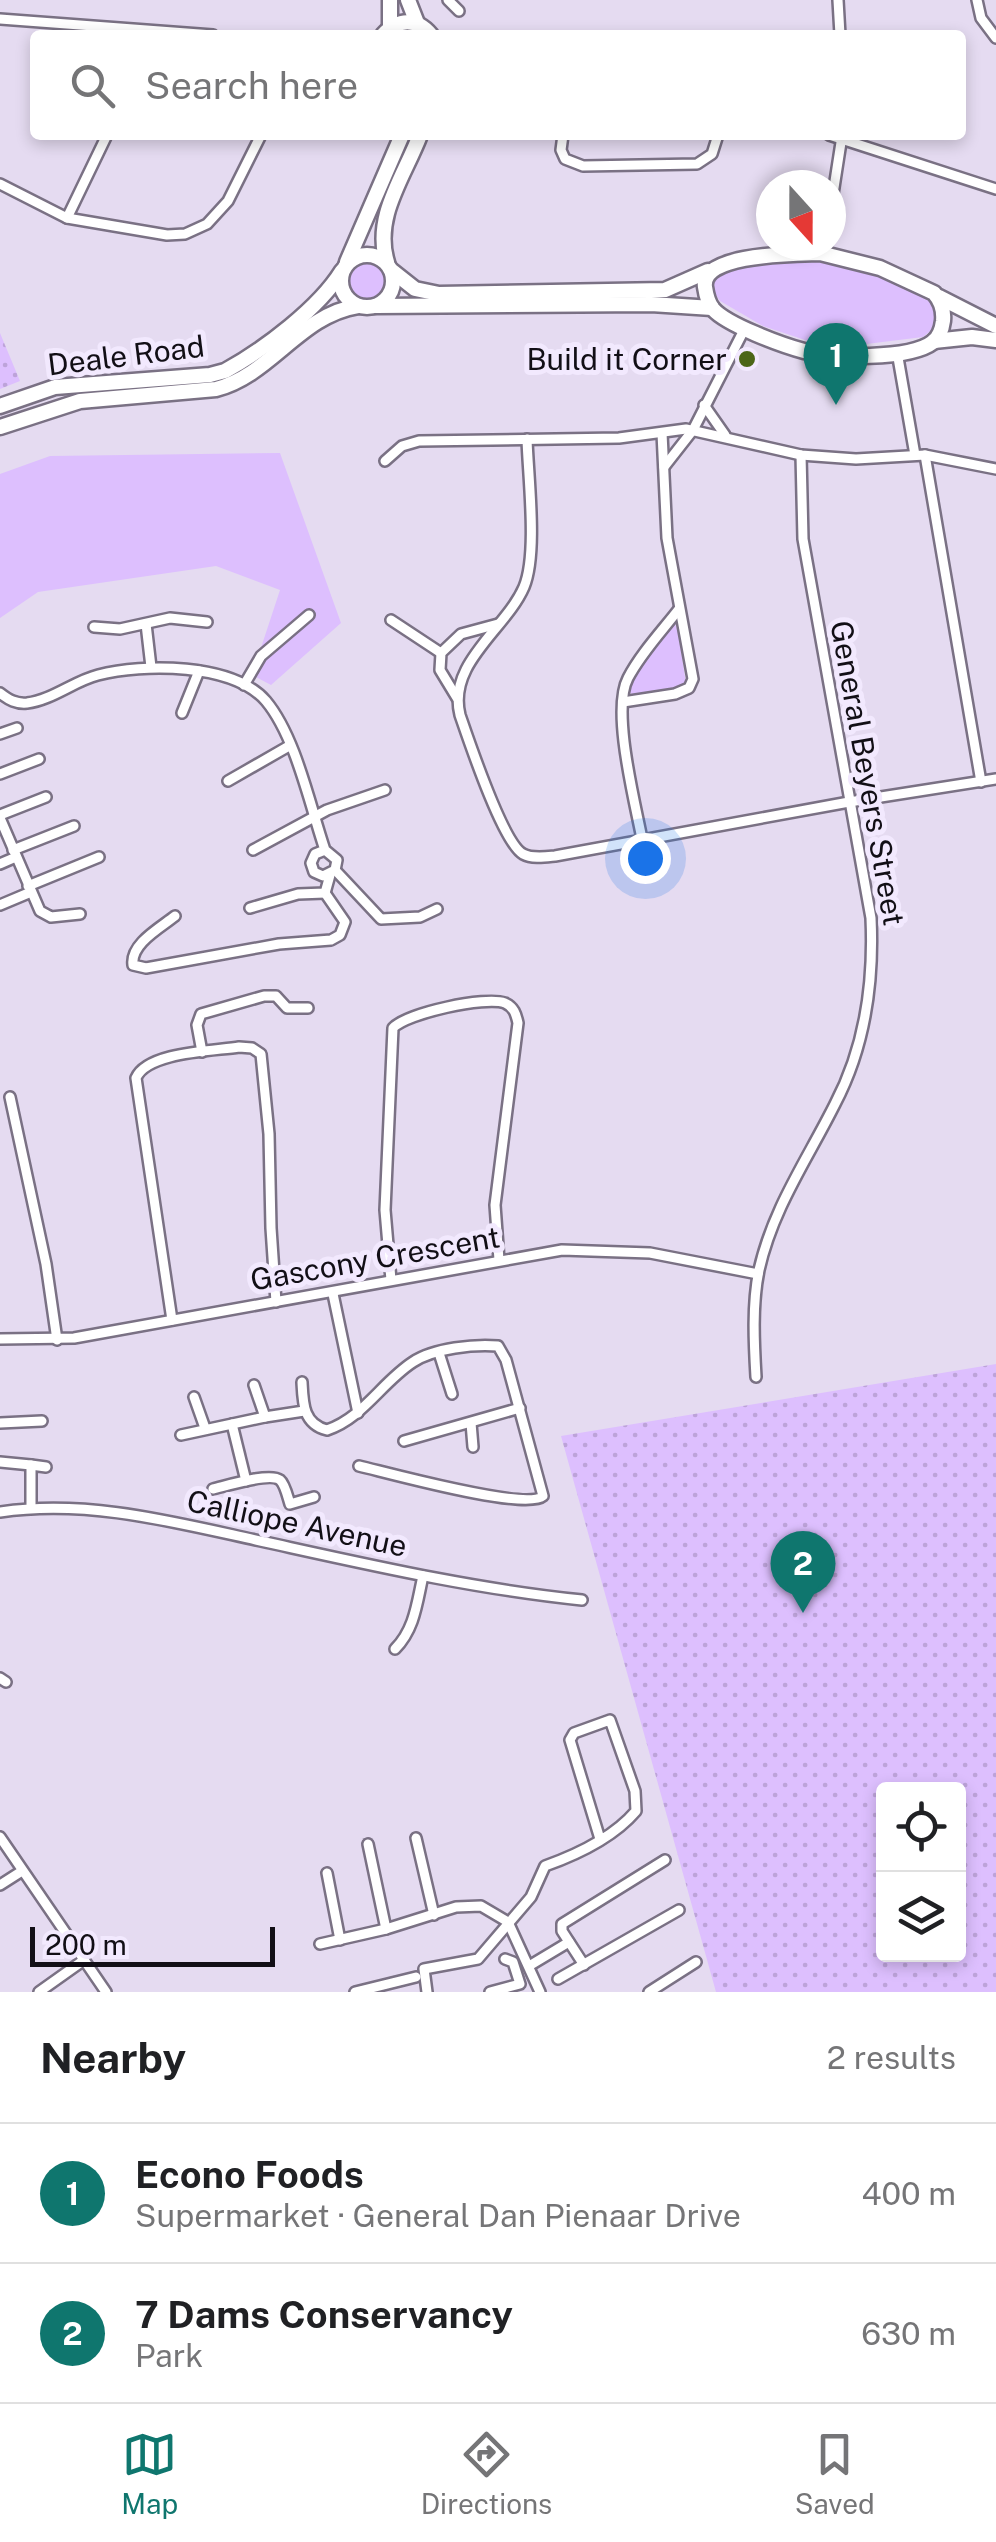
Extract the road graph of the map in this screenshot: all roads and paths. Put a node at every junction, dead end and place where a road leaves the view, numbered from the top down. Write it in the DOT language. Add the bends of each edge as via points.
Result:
graph roads {
  1 [pos="390,0"];
  2 [pos="408,0"];
  3 [pos="448,0"];
  4 [pos="838,0"];
  5 [pos="977,0"];
  6 [pos="459,11"];
  7 [pos="0,19"];
  8 [pos="417,23"];
  9 [pos="119,30"];
  10 [pos="387,30"];
  11 [pos="389,30"];
  12 [pos="425,30"];
  13 [pos="840,30"];
  14 [pos="996,38"];
  15 [pos="105,140"];
  16 [pos="258,140"];
  17 [pos="400,140"];
  18 [pos="418,140"];
  19 [pos="562,140"];
  20 [pos="716,140"];
  21 [pos="841,140"];
  22 [pos="854,140"];
  23 [pos="837,170"];
  24 [pos="0,184"];
  25 [pos="996,189"];
  26 [pos="67,218"];
  27 [pos="846,257"];
  28 [pos="756,258"];
  29 [pos="344,267"];
  30 [pos="389,267"];
  31 [pos="708,271"];
  32 [pos="938,297"];
  33 [pos="358,306"];
  34 [pos="376,306"];
  35 [pos="712,308"];
  36 [pos="996,326"];
  37 [pos="744,328"];
  38 [pos="996,340"];
  39 [pos="934,341"];
  40 [pos="897,352"];
  41 [pos="704,405"];
  42 [pos="0,406"];
  43 [pos="0,427"];
  44 [pos="693,430"];
  45 [pos="662,433"];
  46 [pos="726,436"];
  47 [pos="527,439"];
  48 [pos="801,454"];
  49 [pos="920,455"];
  50 [pos="386,461"];
  51 [pos="664,467"];
  52 [pos="996,469"];
  53 [pos="679,609"];
  54 [pos="309,615"];
  55 [pos="390,620"];
  56 [pos="207,622"];
  57 [pos="500,623"];
  58 [pos="146,624"];
  59 [pos="94,627"];
  60 [pos="441,653"];
  61 [pos="152,667"];
  62 [pos="199,671"];
  63 [pos="244,685"];
  64 [pos="0,693"];
  65 [pos="457,698"];
  66 [pos="623,702"];
  67 [pos="182,712"];
  68 [pos="17,728"];
  69 [pos="0,734"];
  70 [pos="289,746"];
  71 [pos="39,759"];
  72 [pos="0,774"];
  73 [pos="996,779"];
  74 [pos="228,781"];
  75 [pos="980,782"];
  76 [pos="384,790"];
  77 [pos="46,797"];
  78 [pos="849,802"];
  79 [pos="314,817"];
  80 [pos="0,818"];
  81 [pos="74,826"];
  82 [pos="642,839"];
  83 [pos="253,850"];
  84 [pos="325,850"];
  85 [pos="15,854"];
  86 [pos="99,857"];
  87 [pos="0,864"];
  88 [pos="333,873"];
  89 [pos="29,889"];
  90 [pos="325,893"];
  91 [pos="0,905"];
  92 [pos="250,908"];
  93 [pos="437,909"];
  94 [pos="80,914"];
  95 [pos="175,916"];
  96 [pos="308,1008"];
  97 [pos="202,1052"];
  98 [pos="10,1096"];
  99 [pos="498,1260"];
  100 [pos="758,1274"];
  101 [pos="392,1280"];
  102 [pos="332,1294"];
  103 [pos="276,1302"];
  104 [pos="172,1320"];
  105 [pos="0,1339"];
  106 [pos="56,1340"];
  107 [pos="439,1353"];
  108 [pos="756,1377"];
  109 [pos="302,1382"];
  110 [pos="254,1386"];
  111 [pos="452,1394"];
  112 [pos="194,1397"];
  113 [pos="520,1408"];
  114 [pos="304,1411"];
  115 [pos="358,1413"];
  116 [pos="265,1416"];
  117 [pos="42,1421"];
  118 [pos="0,1422"];
  119 [pos="471,1423"];
  120 [pos="232,1424"];
  121 [pos="205,1428"];
  122 [pos="181,1435"];
  123 [pos="404,1442"];
  124 [pos="473,1447"];
  125 [pos="0,1462"];
  126 [pos="31,1465"];
  127 [pos="359,1466"];
  128 [pos="46,1467"];
  129 [pos="246,1481"];
  130 [pos="214,1489"];
  131 [pos="314,1497"];
  132 [pos="31,1508"];
  133 [pos="0,1512"];
  134 [pos="424,1576"];
  135 [pos="582,1600"];
  136 [pos="395,1648"];
  137 [pos="0,1837"];
  138 [pos="416,1838"];
  139 [pos="600,1839"];
  140 [pos="368,1844"];
  141 [pos="665,1860"];
  142 [pos="22,1871"];
  143 [pos="327,1873"];
  144 [pos="0,1885"];
  145 [pos="679,1910"];
  146 [pos="434,1915"];
  147 [pos="508,1922"];
  148 [pos="386,1929"];
  149 [pos="340,1940"];
  150 [pos="569,1942"];
  151 [pos="320,1944"];
  152 [pos="505,1959"];
  153 [pos="84,1960"];
  154 [pos="696,1962"];
  155 [pos="584,1964"];
  156 [pos="529,1966"];
  157 [pos="416,1977"];
  158 [pos="558,1979"];
  159 [pos="39,1992"];
  160 [pos="106,1992"];
  161 [pos="355,1992"];
  162 [pos="427,1992"];
  163 [pos="490,1992"];
  164 [pos="540,1992"];
  165 [pos="650,1992"];
  1 -- 10 [label="street"];
  2 -- 8 [label="street"];
  3 -- 6 [label="street"];
  4 -- 13 [label="street"];
  5 -- 14 [label="street"];
  7 -- 9 [label="street"];
  8 -- 11 [label="street"];
  8 -- 12 [label="street"];
  15 -- 26 [label="street"];
  16 -- 26 [label="street" via="228,201 198,229 167,236"];
  17 -- 29 [label="street, Deale Road"];
  18 -- 30 [label="street" via="382,230"];
  19 -- 20 [label="street" via="568,162 599,166 697,164 712,154"];
  21 -- 23 [label="street"];
  22 -- 25 [label="street"];
  24 -- 26 [label="street"];
  27 -- 32 [label="street"];
  28 -- 31 [label="street"];
  29 -- 30 [label="street" via="372,254"];
  29 -- 33 [label="street" via="344,296"];
  29 -- 42 [label="street, Deale Road" via="310,309 226,371 54,387"];
  30 -- 31 [label="street" via="415,289 439,294 665,290"];
  30 -- 34 [label="street" via="392,287"];
  31 -- 35 [label="street"];
  32 -- 36 [label="street"];
  32 -- 39 [label="street" via="943,317"];
  33 -- 34 [label="street"];
  33 -- 43 [label="street, Deale Road" via="315,322 234,385 80,400"];
  34 -- 35 [label="street"];
  35 -- 37 [label="street"];
  37 -- 40 [label="street" via="804,351"];
  37 -- 41 [label="street"];
  38 -- 39 [label="street"];
  39 -- 40 [label="street"];
  40 -- 49 [label="street"];
  41 -- 44 [label="street"];
  41 -- 46 [label="street"];
  44 -- 45 [label="street"];
  44 -- 46 [label="street"];
  44 -- 51 [label="street"];
  45 -- 47 [label="street"];
  45 -- 51 [label="street"];
  46 -- 48 [label="street"];
  47 -- 50 [label="street" via="419,441"];
  47 -- 57 [label="street" via="530,568"];
  48 -- 49 [label="street"];
  48 -- 78 [label="street, General Beyers Street" via="803,538"];
  49 -- 52 [label="street"];
  49 -- 75 [label="street"];
  51 -- 53 [label="street"];
  53 -- 66 [label="street" via="630,675"];
  53 -- 66 [label="street" via="691,684 675,694"];
  54 -- 63 [label="street" via="261,656"];
  55 -- 60 [label="street"];
  56 -- 58 [label="street" via="170,618"];
  57 -- 60 [label="street" via="461,634"];
  57 -- 65 [label="street" via="472,660"];
  58 -- 59 [label="street"];
  58 -- 61 [label="street"];
  60 -- 65 [label="street" via="440,670"];
  61 -- 62 [label="street"];
  61 -- 64 [label="street" via="96,675 33,702 17,703"];
  62 -- 63 [label="street"];
  62 -- 67 [label="street"];
  63 -- 70 [label="street" via="264,699"];
  65 -- 82 [label="street" via="501,822 522,854 555,856"];
  66 -- 82 [label="street"];
  68 -- 69 [label="street"];
  70 -- 74 [label="street"];
  70 -- 79 [label="street"];
  71 -- 72 [label="street"];
  73 -- 75 [label="street"];
  75 -- 78 [label="street"];
  76 -- 79 [label="street"];
  77 -- 80 [label="street"];
  78 -- 82 [label="street"];
  78 -- 100 [label="street, General Beyers Street" via="871,918 864,1022 836,1102 782,1202"];
  79 -- 83 [label="street"];
  79 -- 84 [label="street"];
  80 -- 85 [label="street"];
  81 -- 85 [label="street"];
  84 -- 88 [label="street" via="337,860"];
  84 -- 88 [label="street" via="315,854 312,868 318,875"];
  85 -- 87 [label="street"];
  85 -- 89 [label="street"];
  86 -- 89 [label="street"];
  88 -- 90 [label="street"];
  88 -- 93 [label="street" via="380,918 420,917"];
  89 -- 91 [label="street"];
  89 -- 94 [label="street" via="44,915"];
  90 -- 92 [label="street"];
  90 -- 95 [label="street" via="344,922 331,940 133,965 135,949"];
  96 -- 97 [label="street" via="287,1008 276,996 264,996 202,1014"];
  97 -- 103 [label="street" via="252,1048 264,1059"];
  97 -- 104 [label="street" via="150,1063 136,1078"];
  98 -- 106 [label="street"];
  99 -- 100 [label="street, Gascony Crescent" via="620,1250"];
  99 -- 101 [label="street, Gascony Crescent"];
  99 -- 101 [label="street" via="498,1180 518,1023 508,1005 492,1002 410,1016 393,1028 386,1210"];
  100 -- 108 [label="street, General Beyers Street"];
  101 -- 102 [label="street, Gascony Crescent"];
  102 -- 103 [label="street, Gascony Crescent"];
  102 -- 115 [label="street"];
  103 -- 104 [label="street, Gascony Crescent"];
  104 -- 106 [label="street, Gascony Crescent"];
  105 -- 106 [label="street, Gascony Crescent"];
  107 -- 111 [label="street"];
  107 -- 113 [label="street" via="498,1346"];
  107 -- 115 [label="street" via="413,1362"];
  109 -- 114 [label="street"];
  110 -- 116 [label="street"];
  112 -- 121 [label="street"];
  113 -- 119 [label="street"];
  113 -- 127 [label="street" via="540,1500 506,1499"];
  114 -- 115 [label="street" via="327,1430"];
  114 -- 116 [label="street"];
  116 -- 120 [label="street"];
  117 -- 118 [label="street"];
  119 -- 123 [label="street"];
  119 -- 124 [label="street"];
  120 -- 121 [label="street"];
  120 -- 129 [label="street"];
  121 -- 122 [label="street"];
  125 -- 126 [label="street"];
  126 -- 128 [label="street"];
  126 -- 132 [label="street"];
  129 -- 130 [label="street"];
  129 -- 131 [label="street" via="278,1478 284,1506"];
  132 -- 133 [label="street, Calliope Avenue"];
  132 -- 134 [label="street, Calliope Avenue" via="132,1513"];
  134 -- 135 [label="street, Calliope Avenue"];
  134 -- 136 [label="street" via="412,1624"];
  137 -- 142 [label="street"];
  138 -- 146 [label="street"];
  139 -- 139 [label="street" via="638,1805 610,1720 570,1740"];
  139 -- 147 [label="street" via="545,1866 531,1897"];
  140 -- 148 [label="street"];
  141 -- 150 [label="street" via="565,1920 560,1928"];
  142 -- 144 [label="street"];
  142 -- 153 [label="street"];
  143 -- 149 [label="street"];
  145 -- 155 [label="street"];
  146 -- 147 [label="street" via="472,1905"];
  146 -- 148 [label="street"];
  147 -- 156 [label="street"];
  147 -- 162 [label="street" via="478,1959 424,1969"];
  148 -- 149 [label="street"];
  149 -- 151 [label="street"];
  150 -- 155 [label="street"];
  150 -- 156 [label="street"];
  152 -- 163 [label="street" via="513,1962 520,1984"];
  153 -- 159 [label="street"];
  153 -- 160 [label="street"];
  154 -- 165 [label="street"];
  155 -- 158 [label="street"];
  156 -- 164 [label="street"];
  157 -- 161 [label="street"];
}
